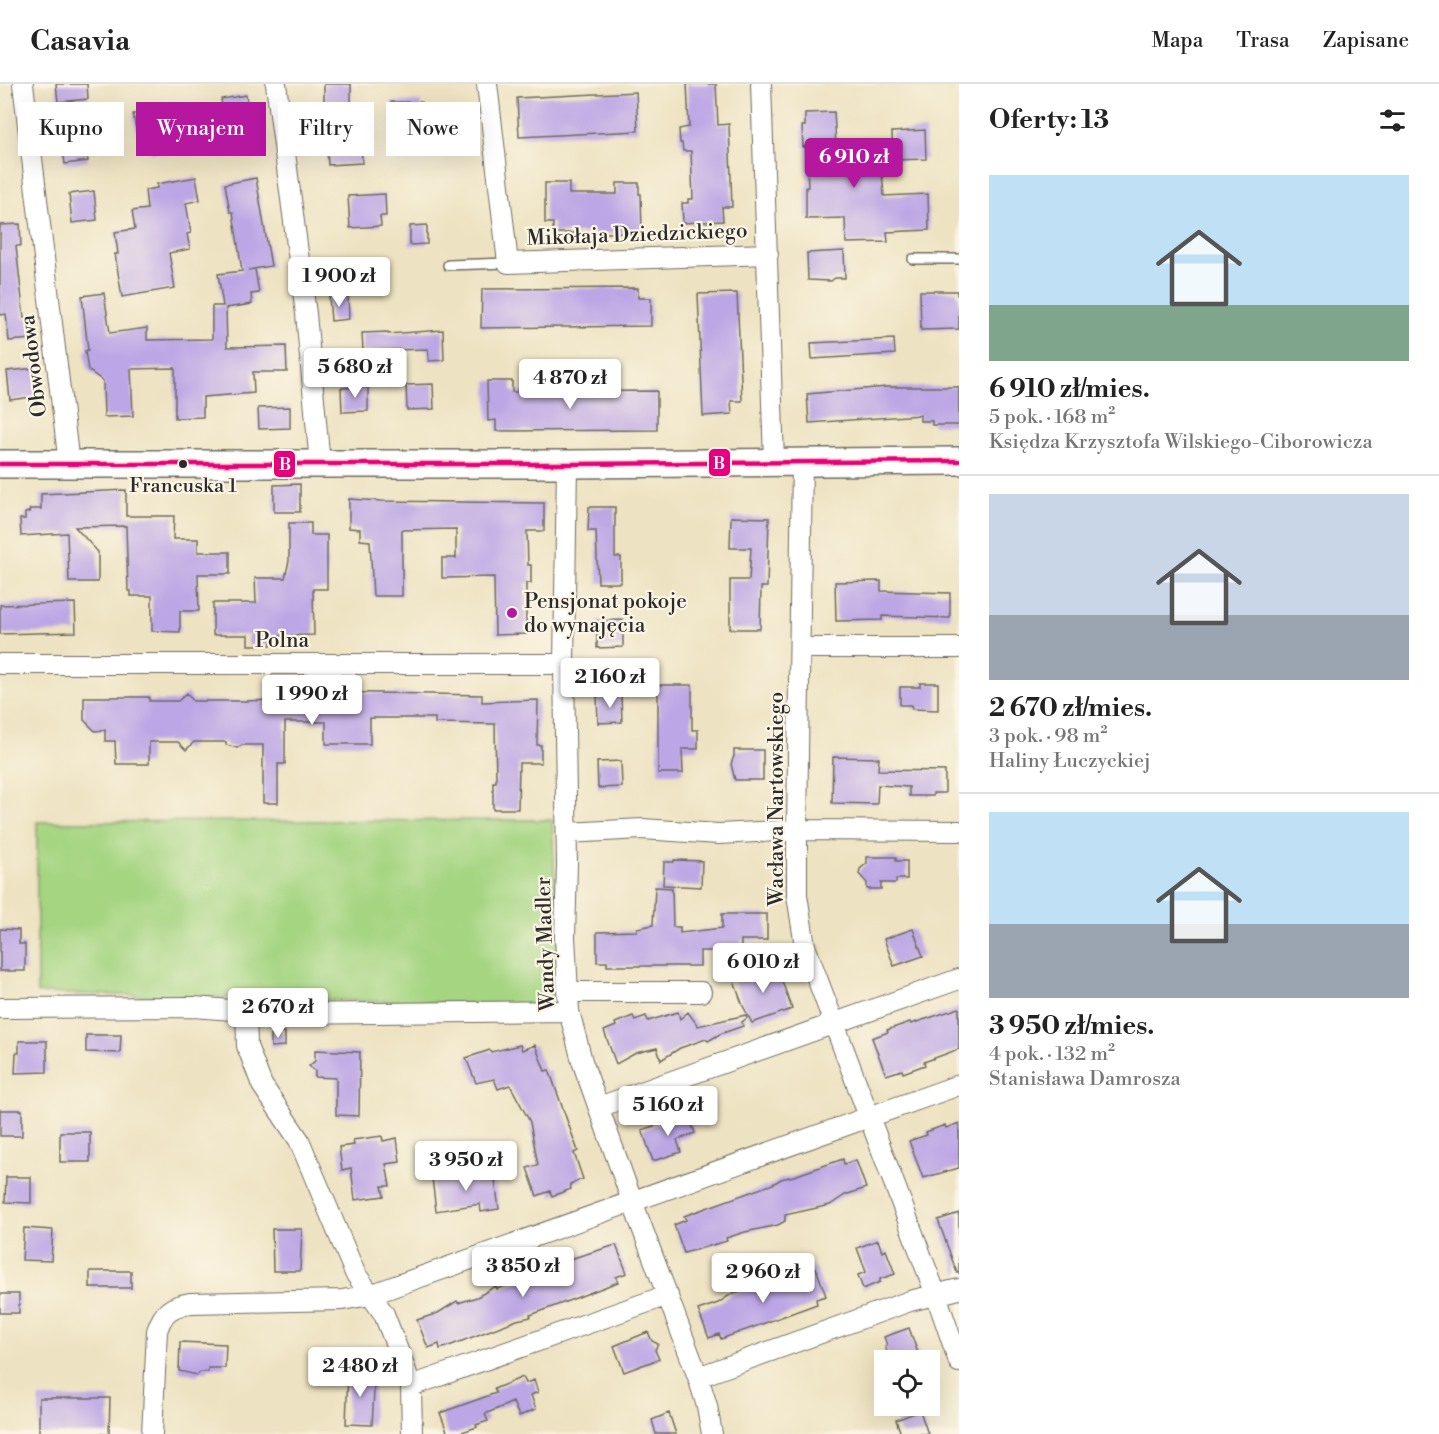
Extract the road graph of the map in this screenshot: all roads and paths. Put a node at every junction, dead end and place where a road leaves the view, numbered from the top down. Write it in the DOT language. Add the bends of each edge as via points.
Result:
graph roads {
  1 [pos="23,84"];
  2 [pos="276,84"];
  3 [pos="487,84"];
  4 [pos="761,84"];
  5 [pos="768,254"];
  6 [pos="959,259"];
  7 [pos="913,260"];
  8 [pos="508,263"];
  9 [pos="448,265"];
  10 [pos="774,461"];
  11 [pos="802,461"];
  12 [pos="959,461"];
  13 [pos="0,464"];
  14 [pos="69,464"];
  15 [pos="320,464"];
  16 [pos="567,464"];
  17 [pos="800,648"];
  18 [pos="959,648"];
  19 [pos="0,664"];
  20 [pos="564,664"];
  21 [pos="797,830"];
  22 [pos="959,831"];
  23 [pos="567,833"];
  24 [pos="959,979"];
  25 [pos="701,992"];
  26 [pos="568,1002"];
  27 [pos="0,1008"];
  28 [pos="246,1010"];
  29 [pos="834,1023"];
  30 [pos="959,1084"];
  31 [pos="599,1107"];
  32 [pos="870,1116"];
  33 [pos="632,1201"];
  34 [pos="959,1289"];
  35 [pos="370,1294"];
  36 [pos="668,1295"];
  37 [pos="936,1295"];
  38 [pos="959,1362"];
  39 [pos="698,1377"];
  40 [pos="411,1386"];
  41 [pos="152,1434"];
  42 [pos="412,1434"];
  43 [pos="712,1434"];
  1 -- 14 [label="street, Obwodowa"];
  2 -- 15 [label="street" via="306,314"];
  3 -- 8 [label="street, Mikołaja Dziedzickiego"];
  4 -- 5 [label="street"];
  5 -- 8 [label="street, Mikołaja Dziedzickiego"];
  5 -- 10 [label="street"];
  6 -- 7 [label="lane"];
  8 -- 9 [label="lane"];
  10 -- 11 [label="street"];
  10 -- 16 [label="street"];
  11 -- 12 [label="street"];
  11 -- 17 [label="street, Wacława Nartowskiego"];
  13 -- 14 [label="street"];
  14 -- 15 [label="street"];
  15 -- 16 [label="street"];
  16 -- 20 [label="street, Wandy Madler"];
  17 -- 18 [label="street"];
  17 -- 21 [label="street, Wacława Nartowskiego"];
  19 -- 20 [label="street, Polna"];
  20 -- 23 [label="street, Wandy Madler"];
  21 -- 22 [label="street"];
  21 -- 23 [label="street" via="719,834 642,829"];
  21 -- 29 [label="street, Wacława Nartowskiego" via="797,895 806,946"];
  23 -- 26 [label="street, Wandy Madler"];
  24 -- 29 [label="street"];
  25 -- 26 [label="street"];
  26 -- 28 [label="street" via="283,1014"];
  26 -- 31 [label="street, Wandy Madler" via="582,1061"];
  27 -- 28 [label="street"];
  28 -- 35 [label="street" via="247,1046 262,1085 299,1140 355,1273"];
  29 -- 31 [label="street"];
  29 -- 32 [label="street, Wacława Nartowskiego"];
  30 -- 32 [label="street"];
  31 -- 33 [label="street, Wandy Madler"];
  32 -- 33 [label="street"];
  32 -- 37 [label="street, Wacława Nartowskiego"];
  33 -- 35 [label="street"];
  33 -- 36 [label="street, Wandy Madler"];
  34 -- 37 [label="street"];
  35 -- 40 [label="street" via="384,1314"];
  35 -- 41 [label="street" via="342,1300 191,1303 170,1308 161,1317 157,1331"];
  36 -- 39 [label="street, Wandy Madler"];
  36 -- 40 [label="street"];
  37 -- 38 [label="street, Wacława Nartowskiego"];
  37 -- 39 [label="street"];
  39 -- 43 [label="street, Wandy Madler"];
  40 -- 42 [label="street"];
}
